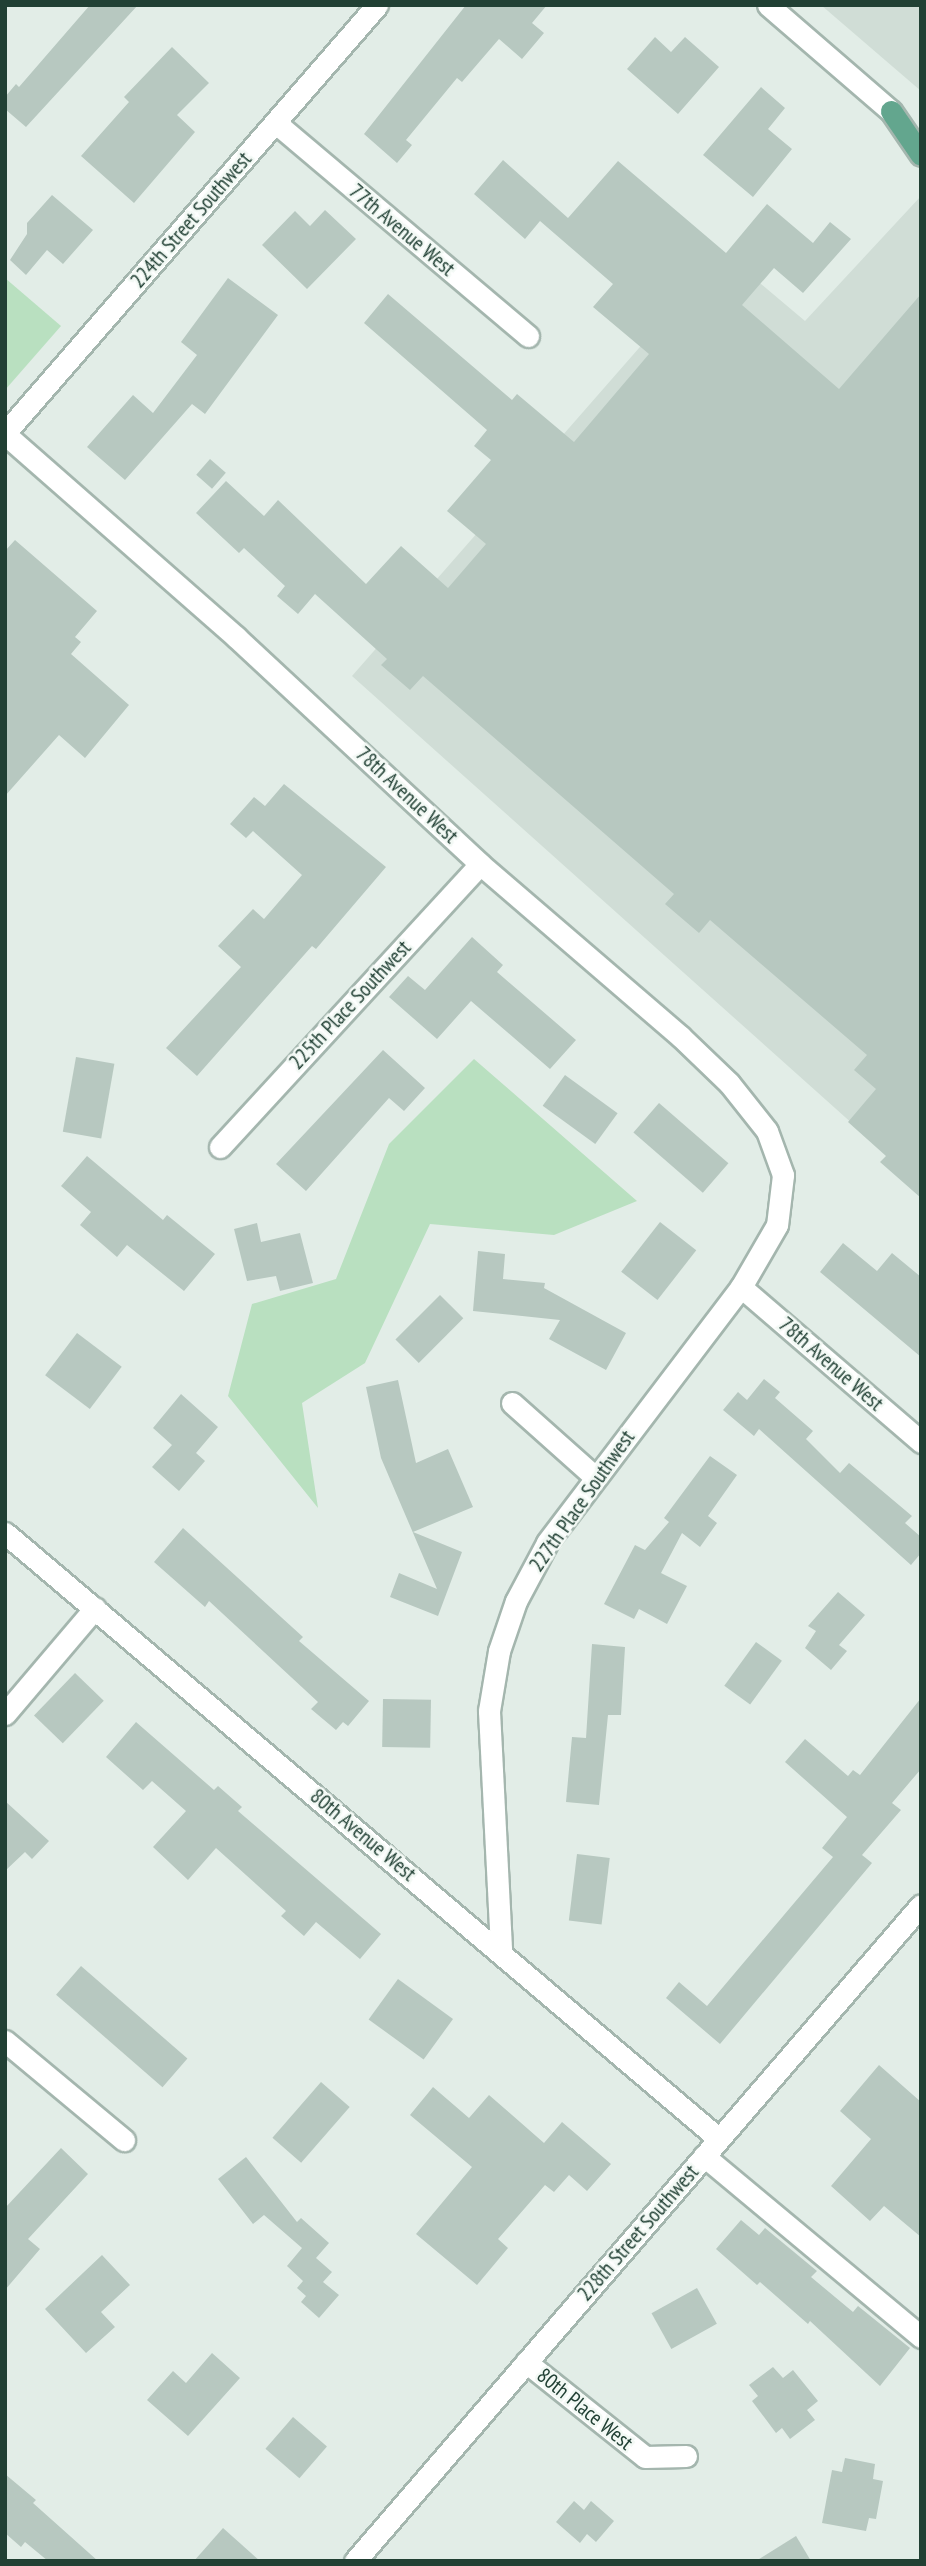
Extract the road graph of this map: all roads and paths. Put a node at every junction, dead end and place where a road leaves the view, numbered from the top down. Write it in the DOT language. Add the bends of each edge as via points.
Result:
graph roads {
  1 [pos="377,5"];
  2 [pos="768,5"];
  3 [pos="891,111"];
  4 [pos="276,123"];
  5 [pos="921,124"];
  6 [pos="921,155"];
  7 [pos="528,336"];
  8 [pos="5,434"];
  9 [pos="480,864"];
  10 [pos="220,1147"];
  11 [pos="783,1175"];
  12 [pos="741,1287"];
  13 [pos="512,1403"];
  14 [pos="921,1442"];
  15 [pos="595,1477"];
  16 [pos="5,1533"];
  17 [pos="95,1608"];
  18 [pos="5,1714"];
  19 [pos="921,1905"];
  20 [pos="501,1951"];
  21 [pos="5,2041"];
  22 [pos="719,2139"];
  23 [pos="124,2140"];
  24 [pos="704,2156"];
  25 [pos="921,2337"];
  26 [pos="526,2361"];
  27 [pos="686,2456"];
  28 [pos="355,2561"];
  1 -- 4 [label="street, 224th Street Southwest"];
  2 -- 3 [label="street"];
  3 -- 5 [label="main road"];
  3 -- 6 [label="main road"];
  4 -- 7 [label="street, 77th Avenue West"];
  4 -- 8 [label="street, 224th Street Southwest"];
  8 -- 9 [label="street, 78th Avenue West" via="236,637"];
  9 -- 10 [label="street, 225th Place Southwest"];
  9 -- 11 [label="street, 78th Avenue West" via="680,1035 729,1083 767,1131"];
  11 -- 12 [label="street, 227th Place Southwest" via="777,1225"];
  12 -- 14 [label="street, 78th Avenue West"];
  12 -- 15 [label="street, 227th Place Southwest"];
  13 -- 15 [label="street"];
  15 -- 20 [label="street, 227th Place Southwest" via="547,1543 516,1601 499,1651 489,1711"];
  16 -- 17 [label="street, 80th Avenue West"];
  17 -- 18 [label="street"];
  17 -- 20 [label="street, 80th Avenue West"];
  19 -- 22 [label="street, 228th Street Southwest"];
  20 -- 22 [label="street, 80th Avenue West"];
  21 -- 23 [label="street"];
  22 -- 24 [label="street, 228th Street Southwest"];
  24 -- 25 [label="street"];
  24 -- 26 [label="street, 228th Street Southwest"];
  26 -- 27 [label="street, 80th Place West" via="645,2457"];
  26 -- 28 [label="street, 228th Street Southwest"];
}
